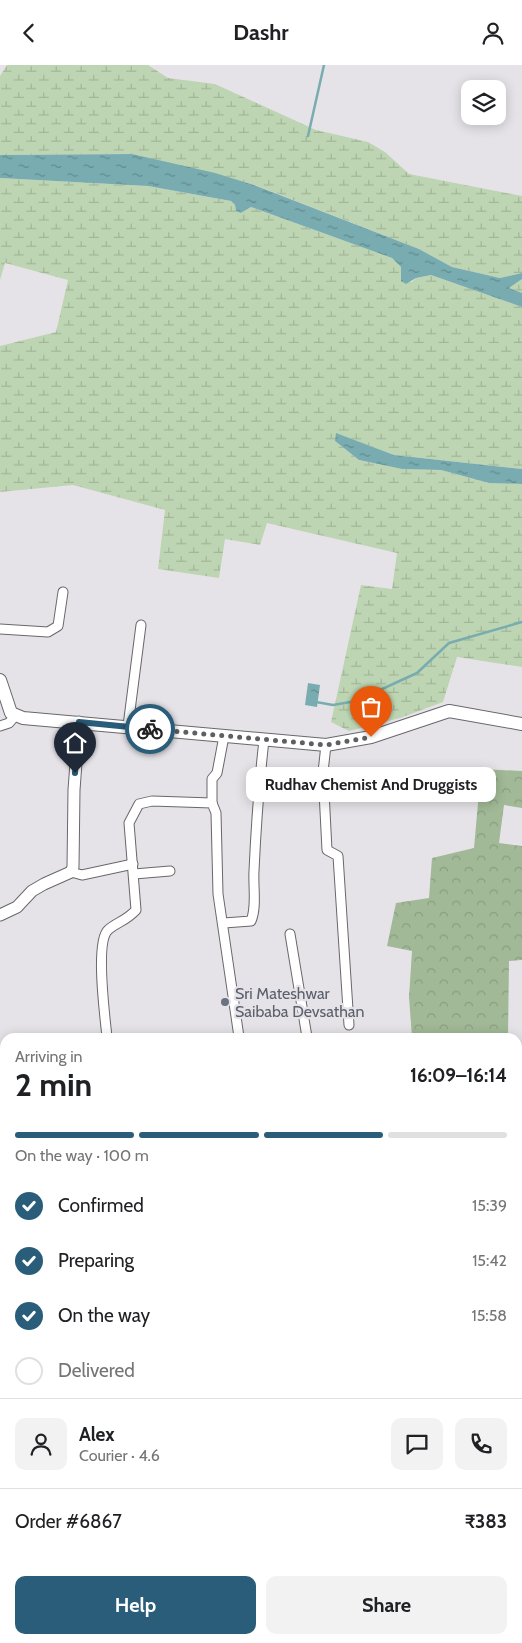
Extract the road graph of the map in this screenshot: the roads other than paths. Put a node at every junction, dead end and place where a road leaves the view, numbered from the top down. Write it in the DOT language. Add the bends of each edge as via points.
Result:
graph roads {
  1 [pos="63,591"];
  2 [pos="141,625"];
  3 [pos="0,629"];
  4 [pos="0,680"];
  5 [pos="15,716"];
  6 [pos="79,722"];
  7 [pos="522,723"];
  8 [pos="0,726"];
  9 [pos="128,726"];
  10 [pos="224,736"];
  11 [pos="264,740"];
  12 [pos="326,745"];
  13 [pos="212,803"];
  14 [pos="133,865"];
  15 [pos="170,871"];
  16 [pos="71,873"];
  17 [pos="134,874"];
  18 [pos="0,915"];
  19 [pos="224,923"];
  20 [pos="290,934"];
  21 [pos="349,1025"];
  22 [pos="106,1033"];
  23 [pos="238,1033"];
  24 [pos="306,1033"];
  1 -- 3 [label="street" via="58,626 48,632"];
  2 -- 9 [label="street"];
  4 -- 5 [label="main road"];
  5 -- 6 [label="main road"];
  5 -- 8 [label="street"];
  6 -- 9 [label="main road"];
  6 -- 16 [label="street"];
  7 -- 12 [label="main road" via="449,711 371,737"];
  9 -- 10 [label="main road"];
  10 -- 11 [label="main road"];
  10 -- 13 [label="street" via="217,773 212,779"];
  11 -- 12 [label="main road"];
  11 -- 19 [label="street" via="257,807 252,896 254,914 251,921"];
  12 -- 21 [label="street" via="323,772 327,850 338,856"];
  13 -- 14 [label="street" via="152,801 139,804 129,823"];
  13 -- 19 [label="street" via="216,813 216,866"];
  14 -- 16 [label="street" via="82,875"];
  14 -- 17 [label="street"];
  15 -- 17 [label="street"];
  16 -- 18 [label="street" via="32,891 17,907"];
  17 -- 22 [label="street" via="136,910 128,920 108,931 101,945"];
  19 -- 23 [label="street"];
  20 -- 24 [label="street"];
}
